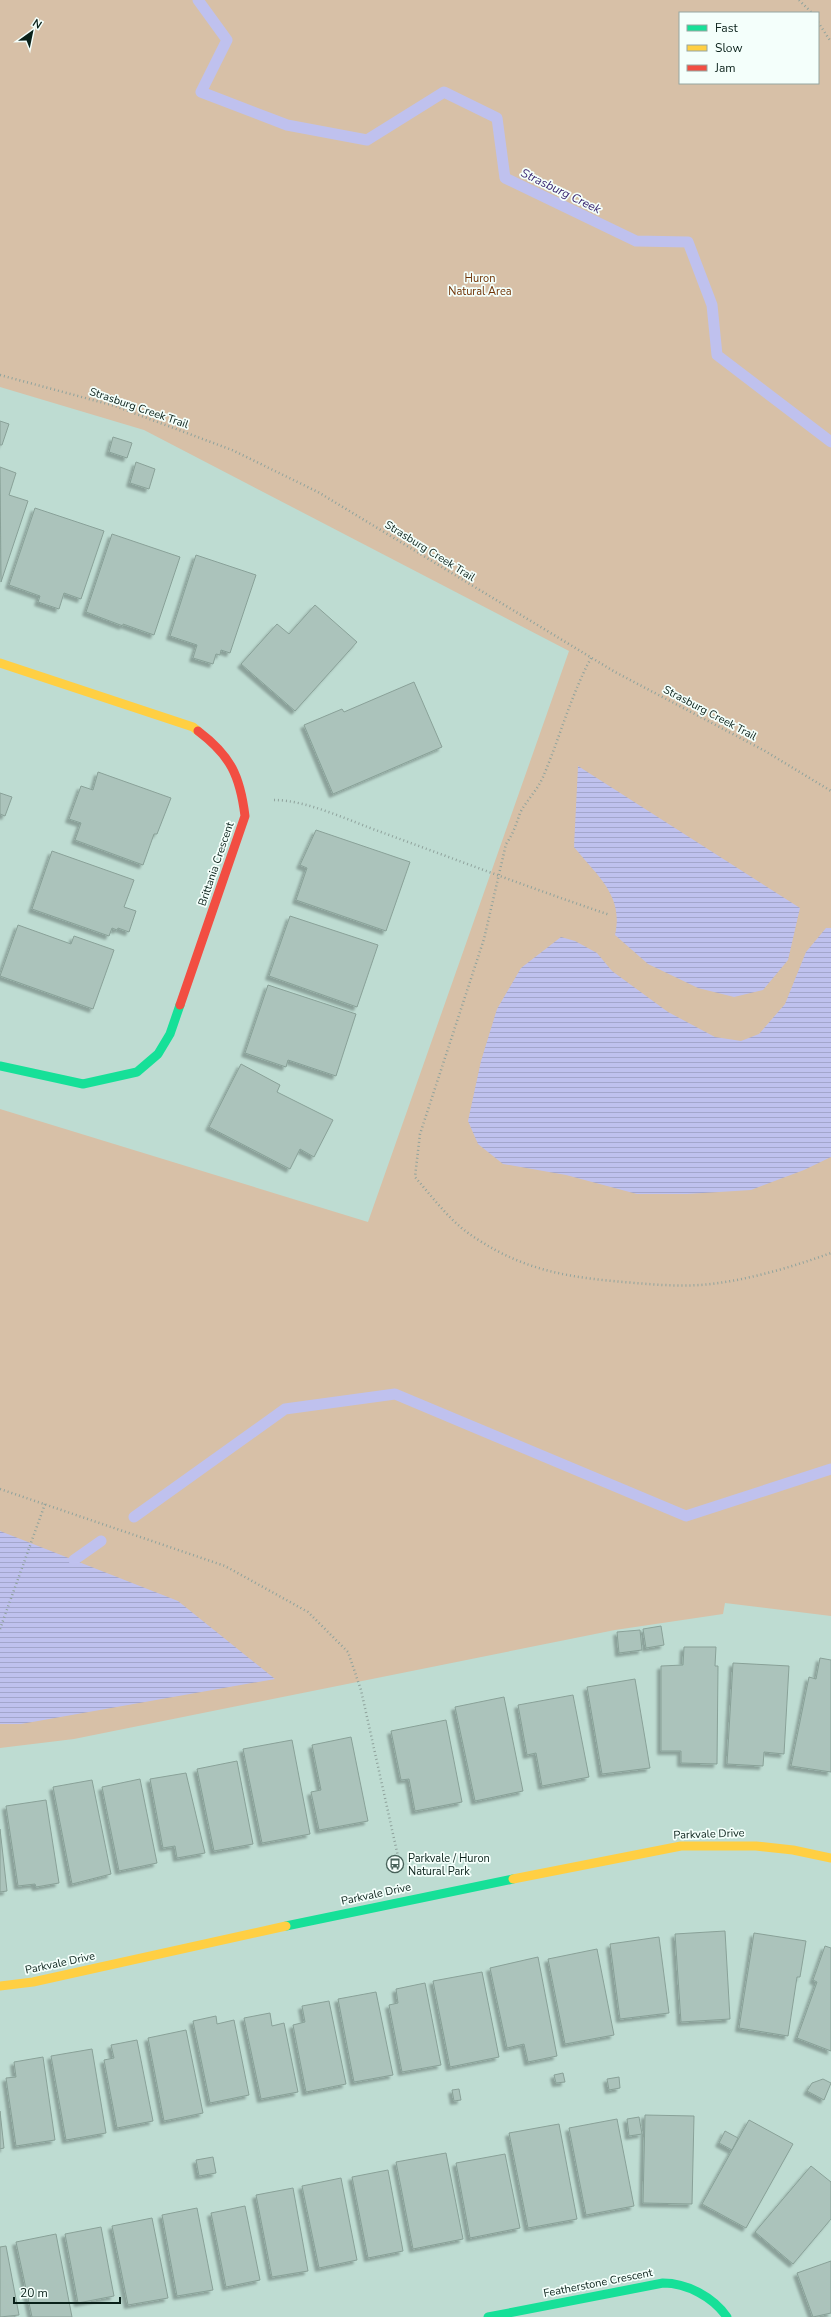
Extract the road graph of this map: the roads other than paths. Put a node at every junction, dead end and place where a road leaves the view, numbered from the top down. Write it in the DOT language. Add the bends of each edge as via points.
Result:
graph roads {
  1 [pos="0,663"];
  2 [pos="0,1066"];
  3 [pos="831,1858"];
  4 [pos="0,1986"];
  5 [pos="488,2317"];
  6 [pos="727,2317"];
  1 -- 2 [label="street, Brittania Crescent" via="193,727 214,742 230,759 242,787 245,816 170,1034 158,1054 137,1072 84,1084"];
  3 -- 4 [label="street, Parkvale Drive" via="773,1846 681,1846 408,1899 33,1982"];
  5 -- 6 [label="street, Featherstone Crescent" via="645,2285 669,2283 690,2289 708,2299"];
}
